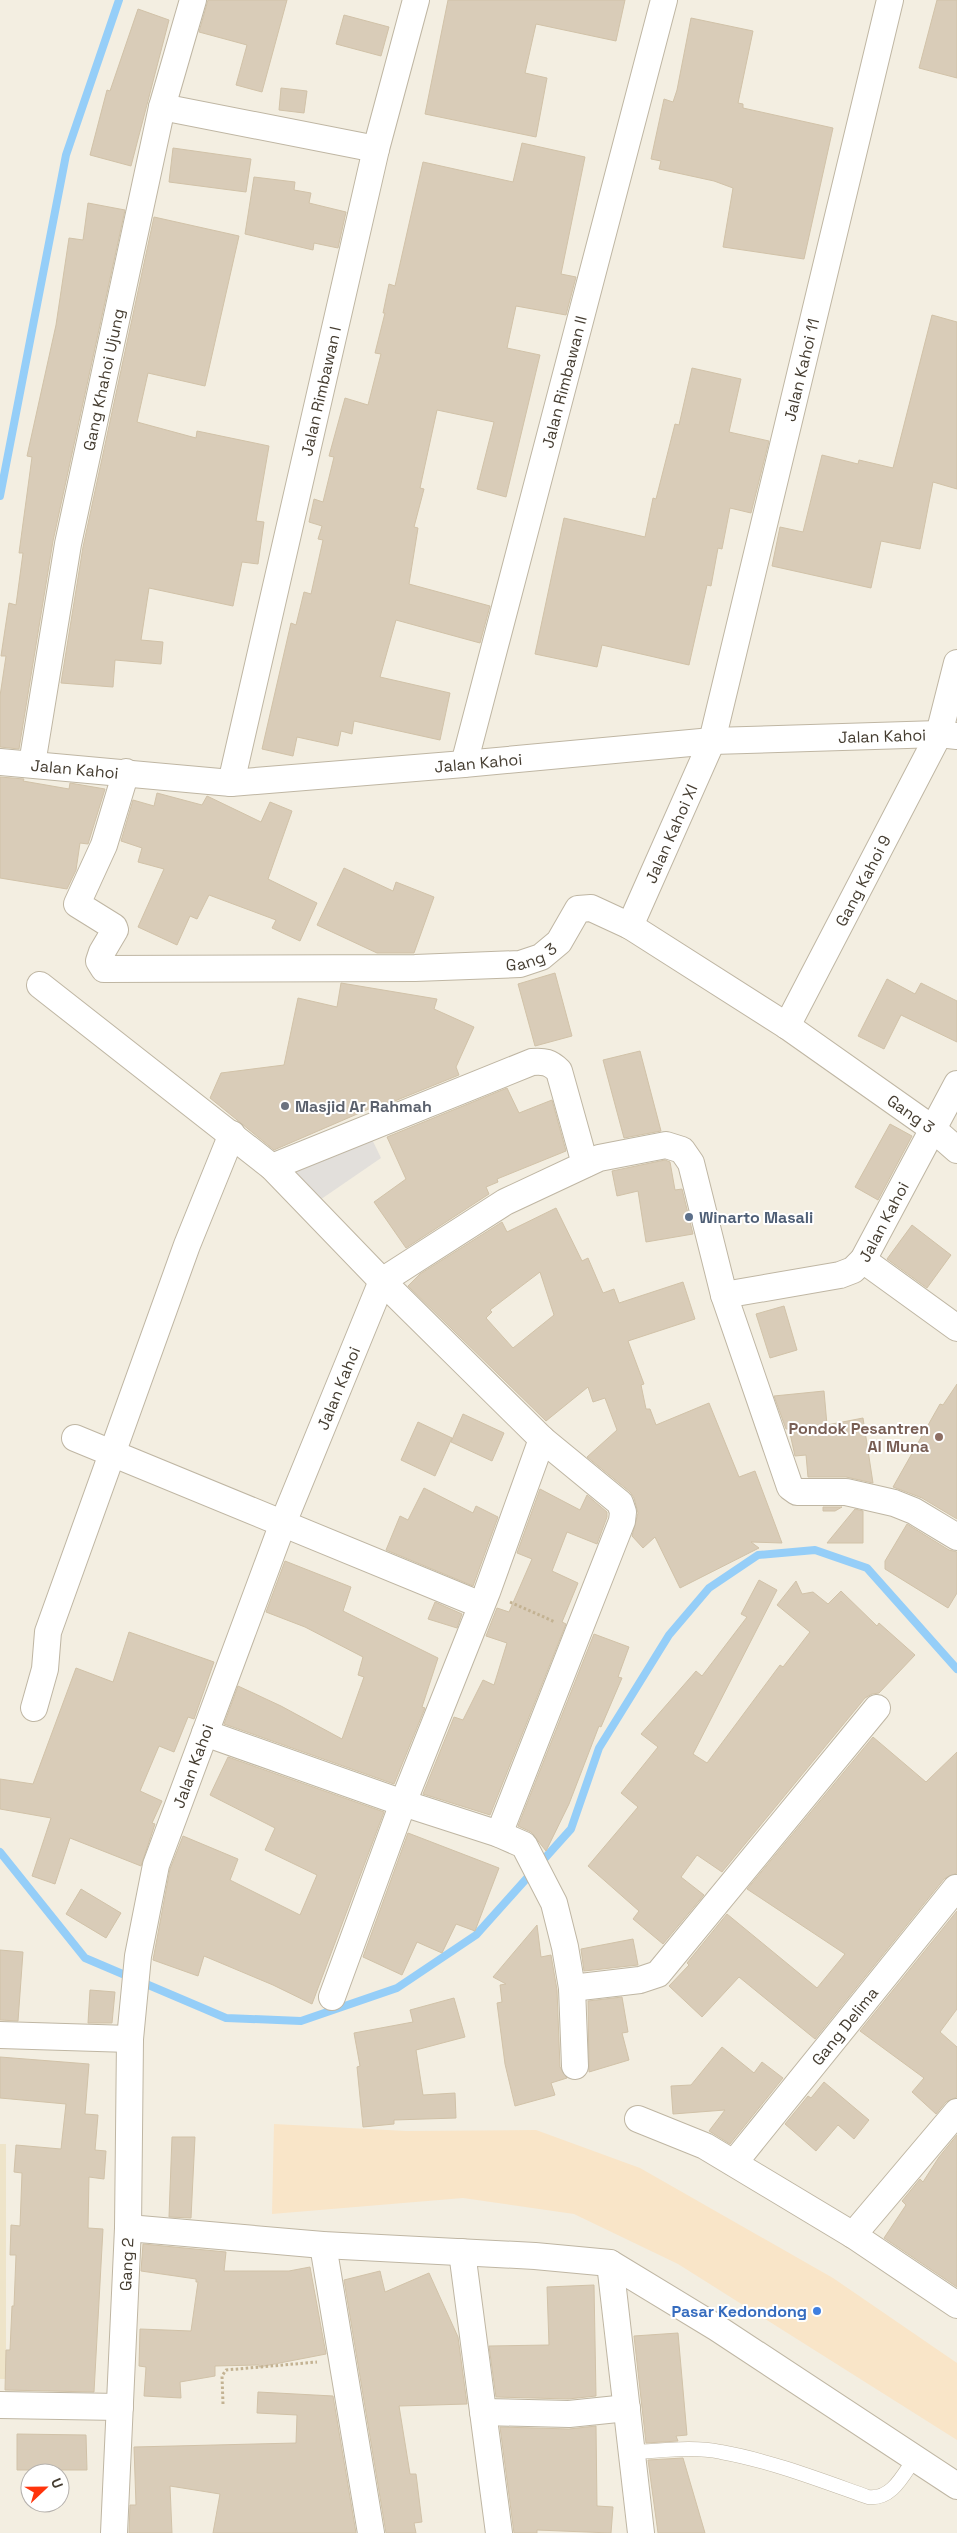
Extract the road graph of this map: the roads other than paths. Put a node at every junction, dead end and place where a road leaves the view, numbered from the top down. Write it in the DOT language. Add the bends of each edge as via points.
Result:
graph roads {
  1 [pos="193,0"];
  2 [pos="416,0"];
  3 [pos="664,0"];
  4 [pos="890,0"];
  5 [pos="162,107"];
  6 [pos="376,149"];
  7 [pos="957,663"];
  8 [pos="948,735"];
  9 [pos="712,741"];
  10 [pos="0,762"];
  11 [pos="32,764"];
  12 [pos="464,764"];
  13 [pos="126,772"];
  14 [pos="231,783"];
  15 [pos="630,926"];
  16 [pos="40,985"];
  17 [pos="787,1026"];
  18 [pos="957,1084"];
  19 [pos="933,1129"];
  20 [pos="232,1134"];
  21 [pos="957,1150"];
  22 [pos="585,1164"];
  23 [pos="272,1167"];
  24 [pos="863,1260"];
  25 [pos="382,1281"];
  26 [pos="724,1295"];
  27 [pos="957,1328"];
  28 [pos="75,1438"];
  29 [pos="542,1439"];
  30 [pos="111,1454"];
  31 [pos="282,1523"];
  32 [pos="957,1537"];
  33 [pos="484,1598"];
  34 [pos="34,1708"];
  35 [pos="877,1708"];
  36 [pos="205,1733"];
  37 [pos="403,1803"];
  38 [pos="499,1834"];
  39 [pos="956,1888"];
  40 [pos="572,1988"];
  41 [pos="135,1996"];
  42 [pos="332,1997"];
  43 [pos="0,2035"];
  44 [pos="130,2039"];
  45 [pos="575,2066"];
  46 [pos="957,2112"];
  47 [pos="638,2119"];
  48 [pos="734,2163"];
  49 [pos="128,2228"];
  50 [pos="853,2235"];
  51 [pos="323,2245"];
  52 [pos="462,2252"];
  53 [pos="610,2263"];
  54 [pos="957,2306"];
  55 [pos="0,2405"];
  56 [pos="120,2407"];
  57 [pos="627,2408"];
  58 [pos="483,2412"];
  59 [pos="632,2452"];
  60 [pos="915,2458"];
  61 [pos="957,2486"];
  62 [pos="114,2533"];
  63 [pos="370,2533"];
  64 [pos="499,2533"];
  65 [pos="642,2533"];
  1 -- 5 [label="street, Gang Khahoi Ujung"];
  2 -- 6 [label="street, Jalan Rimbawan I"];
  3 -- 12 [label="street, Jalan Rimbawan II"];
  4 -- 9 [label="street, Jalan Kahoi 11"];
  5 -- 6 [label="street"];
  5 -- 11 [label="street, Gang Khahoi Ujung" via="68,544"];
  6 -- 14 [label="street, Jalan Rimbawan I"];
  7 -- 8 [label="street, Gang Kahoi 9"];
  8 -- 9 [label="street, Jalan Kahoi"];
  8 -- 17 [label="street, Gang Kahoi 9"];
  9 -- 12 [label="street, Jalan Kahoi"];
  9 -- 15 [label="street, Jalan Kahoi XI"];
  10 -- 11 [label="street, Jalan Kahoi"];
  11 -- 13 [label="street, Jalan Kahoi"];
  12 -- 14 [label="street, Jalan Kahoi"];
  13 -- 14 [label="street, Jalan Kahoi"];
  13 -- 15 [label="street, Gang 3" via="104,846 77,902 77,906 114,927 99,961 101,967 112,970 415,968 520,964 541,957 559,942 578,909 591,908"];
  15 -- 17 [label="street, Gang 3"];
  16 -- 20 [label="street"];
  17 -- 19 [label="street, Gang 3"];
  18 -- 19 [label="street, Jalan Kahoi"];
  19 -- 21 [label="street, Gang 3"];
  19 -- 24 [label="street, Jalan Kahoi"];
  20 -- 23 [label="street"];
  20 -- 30 [label="street" via="187,1245"];
  22 -- 23 [label="street" via="559,1071 552,1063 542,1061 532,1062"];
  22 -- 25 [label="street" via="505,1202"];
  22 -- 26 [label="street" via="599,1158 666,1145 682,1150 691,1163"];
  23 -- 25 [label="street"];
  24 -- 26 [label="street, Jalan Kahoi" via="853,1270 840,1275"];
  24 -- 27 [label="street"];
  25 -- 29 [label="street"];
  25 -- 31 [label="street, Jalan Kahoi"];
  26 -- 32 [label="street" via="790,1486 796,1492 846,1492 894,1503"];
  28 -- 30 [label="street"];
  29 -- 33 [label="street"];
  29 -- 38 [label="street" via="620,1503 623,1512"];
  30 -- 31 [label="street"];
  30 -- 34 [label="street" via="48,1632 45,1669"];
  31 -- 33 [label="street"];
  31 -- 36 [label="street, Jalan Kahoi"];
  33 -- 37 [label="street"];
  35 -- 40 [label="street" via="658,1974 640,1980"];
  36 -- 37 [label="street"];
  36 -- 41 [label="street, Jalan Kahoi" via="156,1865 138,1956"];
  37 -- 38 [label="street"];
  37 -- 42 [label="street"];
  38 -- 40 [label="street" via="524,1845 554,1903"];
  39 -- 48 [label="street, Gang Delima"];
  40 -- 45 [label="street"];
  41 -- 44 [label="street, Gang 2"];
  43 -- 44 [label="street"];
  44 -- 49 [label="street, Gang 2"];
  46 -- 50 [label="street"];
  47 -- 48 [label="street" via="705,2146"];
  48 -- 50 [label="street"];
  49 -- 51 [label="street"];
  49 -- 56 [label="street, Gang 2"];
  50 -- 54 [label="street"];
  51 -- 52 [label="street"];
  51 -- 63 [label="street"];
  52 -- 53 [label="street"];
  52 -- 58 [label="street"];
  53 -- 57 [label="street"];
  53 -- 60 [label="street" via="717,2328"];
  55 -- 56 [label="street"];
  56 -- 62 [label="street, Gang 2"];
  57 -- 58 [label="street" via="560,2414"];
  57 -- 59 [label="street"];
  58 -- 64 [label="street"];
  59 -- 60 [label="lane" via="720,2451 878,2498 898,2483"];
  59 -- 65 [label="street"];
  60 -- 61 [label="street"];
}
